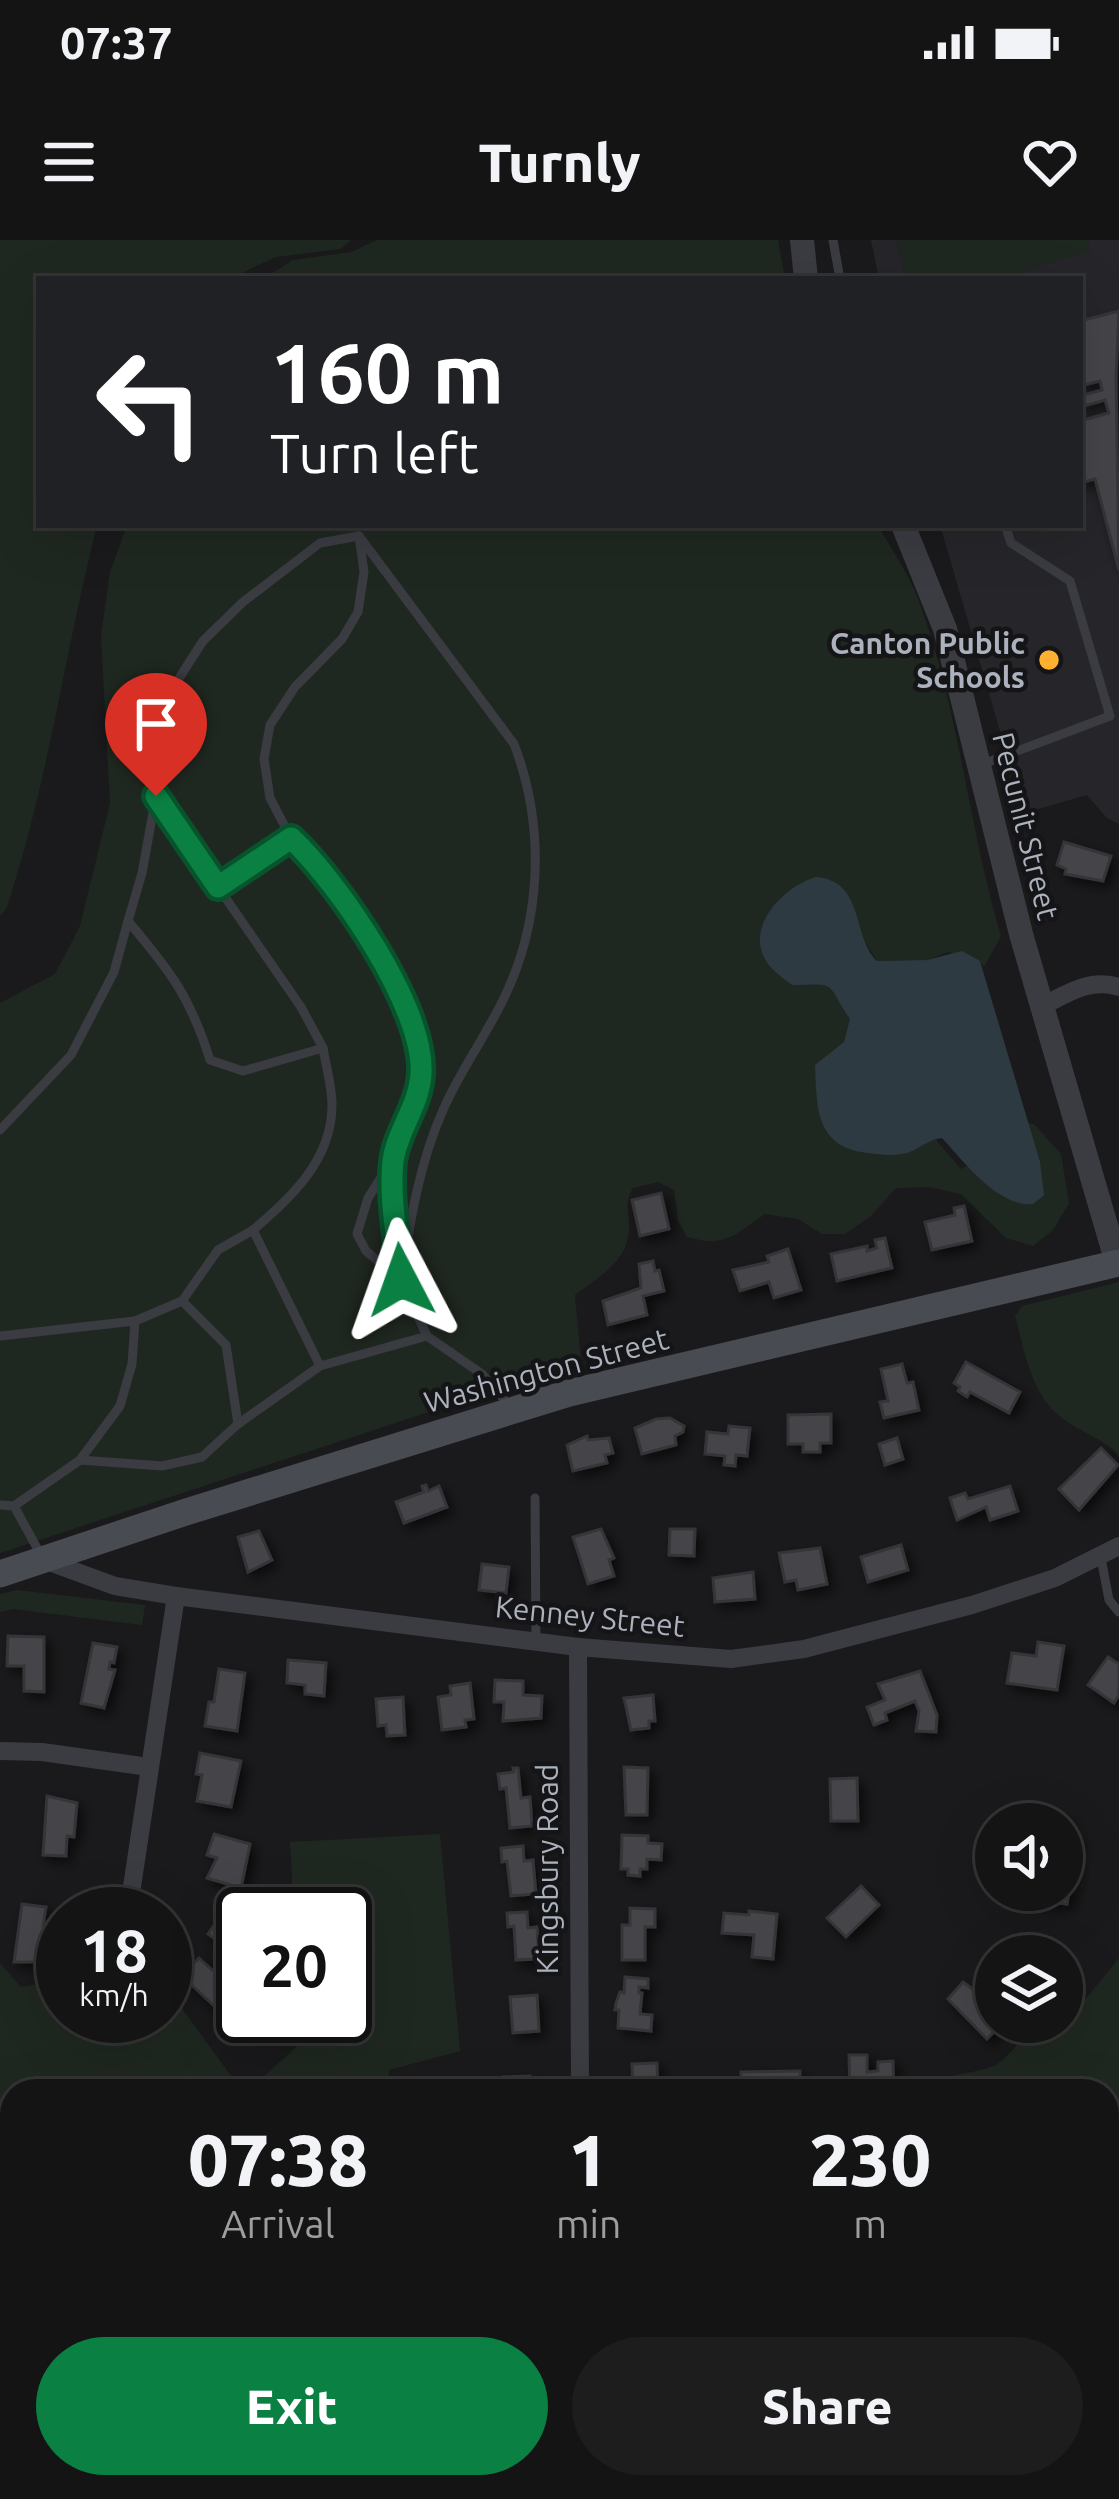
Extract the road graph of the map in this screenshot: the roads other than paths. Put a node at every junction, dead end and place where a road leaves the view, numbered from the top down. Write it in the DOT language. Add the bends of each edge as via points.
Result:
graph roads {
  1 [pos="802,240"];
  2 [pos="833,240"];
  3 [pos="806,276"];
  4 [pos="839,276"];
  5 [pos="904,528"];
  6 [pos="1006,528"];
  7 [pos="359,536"];
  8 [pos="980,765"];
  9 [pos="156,796"];
  10 [pos="291,838"];
  11 [pos="218,887"];
  12 [pos="128,921"];
  13 [pos="1119,987"];
  14 [pos="1042,1006"];
  15 [pos="323,1048"];
  16 [pos="0,1130"];
  17 [pos="393,1159"];
  18 [pos="253,1230"];
  19 [pos="1118,1263"];
  20 [pos="401,1280"];
  21 [pos="182,1301"];
  22 [pos="135,1321"];
  23 [pos="0,1336"];
  24 [pos="427,1336"];
  25 [pos="320,1366"];
  26 [pos="514,1410"];
  27 [pos="238,1424"];
  28 [pos="80,1460"];
  29 [pos="535,1498"];
  30 [pos="0,1505"];
  31 [pos="14,1506"];
  32 [pos="1119,1546"];
  33 [pos="1100,1558"];
  34 [pos="44,1560"];
  35 [pos="0,1574"];
  36 [pos="176,1596"];
  37 [pos="1119,1612"];
  38 [pos="536,1641"];
  39 [pos="578,1646"];
  40 [pos="0,1750"];
  41 [pos="148,1767"];
  42 [pos="132,1887"];
  43 [pos="580,2079"];
  1 -- 3 [label="street"];
  2 -- 4 [label="lane"];
  5 -- 8 [label="street, Pecunit Street" via="946,629"];
  6 -- 8 [label="lane" via="1011,542 1070,581 1110,716"];
  7 -- 9 [label="lane" via="320,543 203,640 174,686 158,737"];
  7 -- 10 [label="lane" via="358,612 270,725 264,760 271,798"];
  7 -- 20 [label="lane" via="514,744 527,777 537,879 504,1000 443,1110 415,1193"];
  8 -- 14 [label="street, Pecunit Street"];
  9 -- 11 [label="lane"];
  9 -- 12 [label="lane"];
  10 -- 11 [label="lane"];
  10 -- 17 [label="lane" via="362,930 416,1029 419,1096"];
  11 -- 15 [label="lane"];
  12 -- 15 [label="lane" via="180,983 210,1060 243,1071"];
  12 -- 16 [label="lane" via="114,972 71,1055"];
  13 -- 14 [label="street" via="1089,984"];
  14 -- 19 [label="street, Pecunit Street"];
  15 -- 18 [label="lane" via="332,1106 326,1137 294,1196"];
  17 -- 20 [label="lane"];
  17 -- 20 [label="lane" via="357,1234"];
  18 -- 21 [label="lane" via="218,1250"];
  18 -- 25 [label="lane"];
  19 -- 26 [label="main road, Washington Street"];
  20 -- 24 [label="lane"];
  21 -- 22 [label="lane"];
  21 -- 27 [label="lane" via="226,1345"];
  22 -- 23 [label="lane"];
  22 -- 28 [label="lane" via="120,1406"];
  24 -- 25 [label="lane"];
  24 -- 26 [label="lane" via="482,1374"];
  25 -- 27 [label="lane"];
  26 -- 34 [label="main road, Washington Street"];
  27 -- 28 [label="lane" via="202,1457 162,1466"];
  28 -- 31 [label="lane"];
  29 -- 38 [label="lane"];
  30 -- 31 [label="lane"];
  31 -- 34 [label="lane"];
  32 -- 33 [label="street, Kenney Street"];
  33 -- 37 [label="lane"];
  33 -- 39 [label="street, Kenney Street" via="972,1605 804,1649 731,1659"];
  34 -- 35 [label="main road, Washington Street"];
  34 -- 36 [label="street, Kenney Street" via="115,1586"];
  36 -- 38 [label="street, Kenney Street"];
  36 -- 41 [label="street"];
  38 -- 39 [label="street, Kenney Street"];
  39 -- 43 [label="street, Kingsbury Road"];
  40 -- 41 [label="street"];
  41 -- 42 [label="street"];
}
